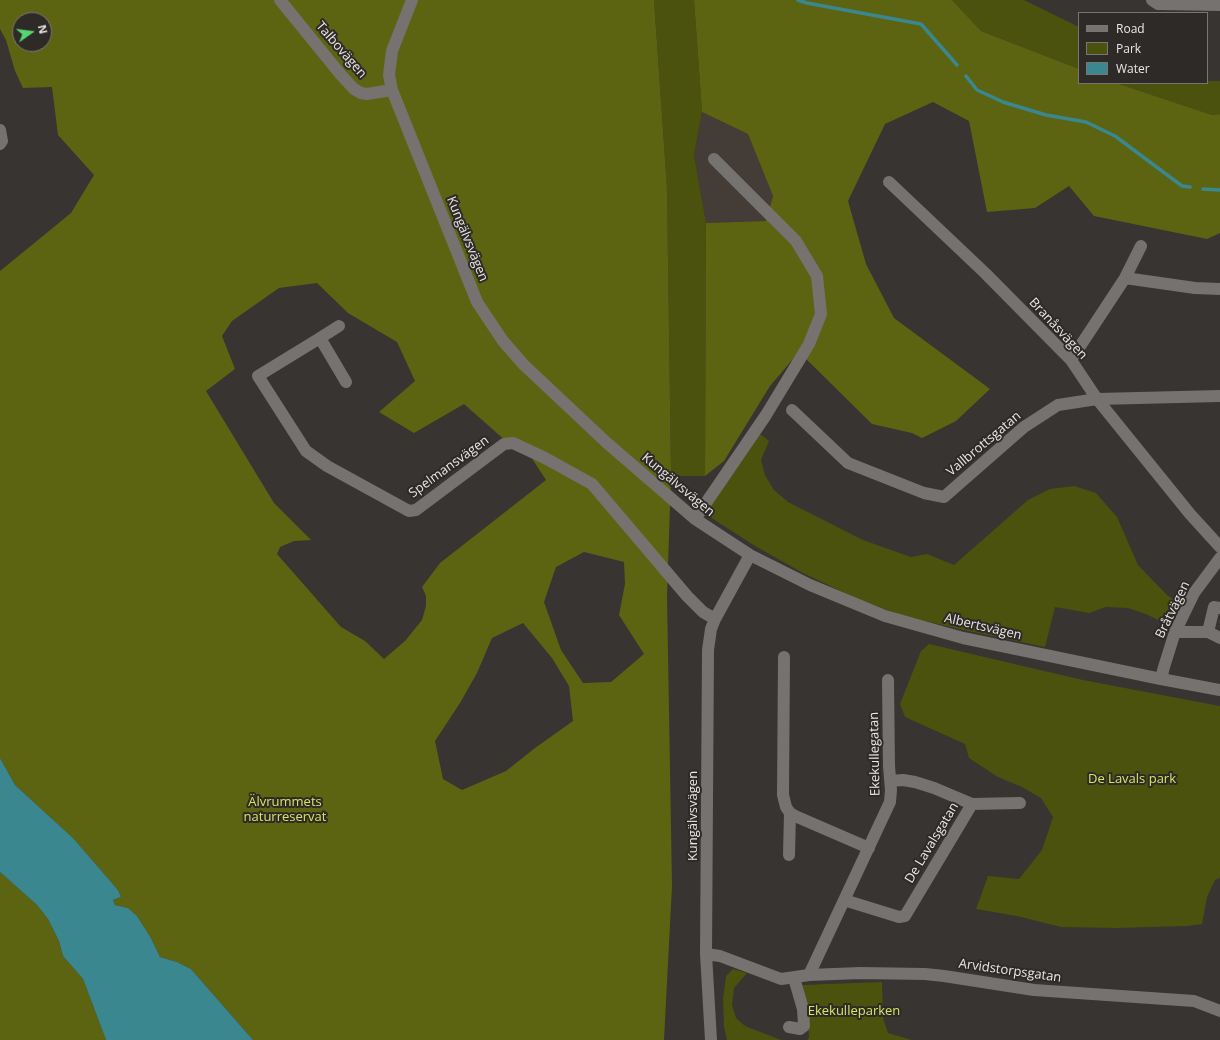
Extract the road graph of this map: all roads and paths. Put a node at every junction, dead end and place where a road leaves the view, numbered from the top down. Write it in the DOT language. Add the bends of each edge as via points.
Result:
graph roads {
  1 [pos="280,0"];
  2 [pos="412,0"];
  3 [pos="1152,0"];
  4 [pos="1171,2"];
  5 [pos="1220,5"];
  6 [pos="392,90"];
  7 [pos="0,130"];
  8 [pos="0,144"];
  9 [pos="714,159"];
  10 [pos="889,182"];
  11 [pos="1141,246"];
  12 [pos="1125,278"];
  13 [pos="1220,289"];
  14 [pos="339,326"];
  15 [pos="320,338"];
  16 [pos="1071,360"];
  17 [pos="346,382"];
  18 [pos="1220,396"];
  19 [pos="1097,399"];
  20 [pos="792,410"];
  21 [pos="695,519"];
  22 [pos="1220,547"];
  23 [pos="750,556"];
  24 [pos="1220,558"];
  25 [pos="1220,608"];
  26 [pos="715,619"];
  27 [pos="1175,632"];
  28 [pos="1208,632"];
  29 [pos="1220,638"];
  30 [pos="784,657"];
  31 [pos="1161,679"];
  32 [pos="888,680"];
  33 [pos="1220,690"];
  34 [pos="890,781"];
  35 [pos="1020,803"];
  36 [pos="972,804"];
  37 [pos="790,813"];
  38 [pos="869,848"];
  39 [pos="789,855"];
  40 [pos="844,900"];
  41 [pos="706,954"];
  42 [pos="809,975"];
  43 [pos="794,978"];
  44 [pos="1220,1011"];
  45 [pos="789,1027"];
  46 [pos="711,1040"];
  1 -- 6 [label="street, Talbovägen" via="354,89 367,94"];
  2 -- 6 [label="street, Kungälvsvägen" via="392,51 389,75"];
  3 -- 4 [label="street" via="1158,4"];
  4 -- 5 [label="street"];
  6 -- 21 [label="street, Kungälvsvägen" via="477,302 503,341 524,365 607,443"];
  7 -- 8 [label="street"];
  9 -- 21 [label="street" via="796,241 817,276 821,314 809,344 766,414"];
  10 -- 16 [label="street, Branåsvägen" via="985,273"];
  11 -- 12 [label="street"];
  12 -- 13 [label="street"];
  12 -- 16 [label="street"];
  14 -- 15 [label="street, Spelmansvägen"];
  15 -- 17 [label="street"];
  15 -- 26 [label="street, Spelmansvägen" via="258,376 306,451 327,466 409,511 416,510 504,444 513,443 592,484 687,596 703,612"];
  16 -- 19 [label="street, Branåsvägen"];
  18 -- 19 [label="street, Vallbrottsgatan"];
  19 -- 20 [label="street, Vallbrottsgatan" via="1058,405 1024,427 944,498 924,493 848,463"];
  19 -- 22 [label="street, Branåsvägen"];
  21 -- 23 [label="street, Kungälvsvägen"];
  23 -- 26 [label="street, Kungälvsvägen"];
  23 -- 31 [label="street, Albertsvägen" via="858,606 910,624 963,638"];
  24 -- 27 [label="street, Bråtvägen" via="1194,593"];
  25 -- 28 [label="street" via="1214,607"];
  26 -- 41 [label="street, Kungälvsvägen" via="708,650"];
  27 -- 28 [label="street"];
  27 -- 31 [label="street, Bråtvägen"];
  28 -- 29 [label="street"];
  30 -- 37 [label="street" via="783,795"];
  31 -- 33 [label="street, Albertsvägen"];
  32 -- 34 [label="street, Ekekullegatan"];
  34 -- 36 [label="street, De Lavalsgatan" via="915,782"];
  34 -- 38 [label="street, Ekekullegatan" via="890,802"];
  35 -- 36 [label="street"];
  36 -- 40 [label="street, De Lavalsgatan" via="905,916 899,917"];
  37 -- 38 [label="street"];
  37 -- 39 [label="street"];
  38 -- 40 [label="street, Ekekullegatan"];
  40 -- 42 [label="street, Ekekullegatan"];
  41 -- 43 [label="street, Arvidstorpsgatan" via="720,956 781,978"];
  41 -- 46 [label="street, Kungälvsvägen"];
  42 -- 43 [label="street, Arvidstorpsgatan"];
  42 -- 44 [label="street, Arvidstorpsgatan" via="925,974 1034,990 1194,1001"];
  43 -- 45 [label="street" via="803,1009 804,1026 800,1029"];
}
